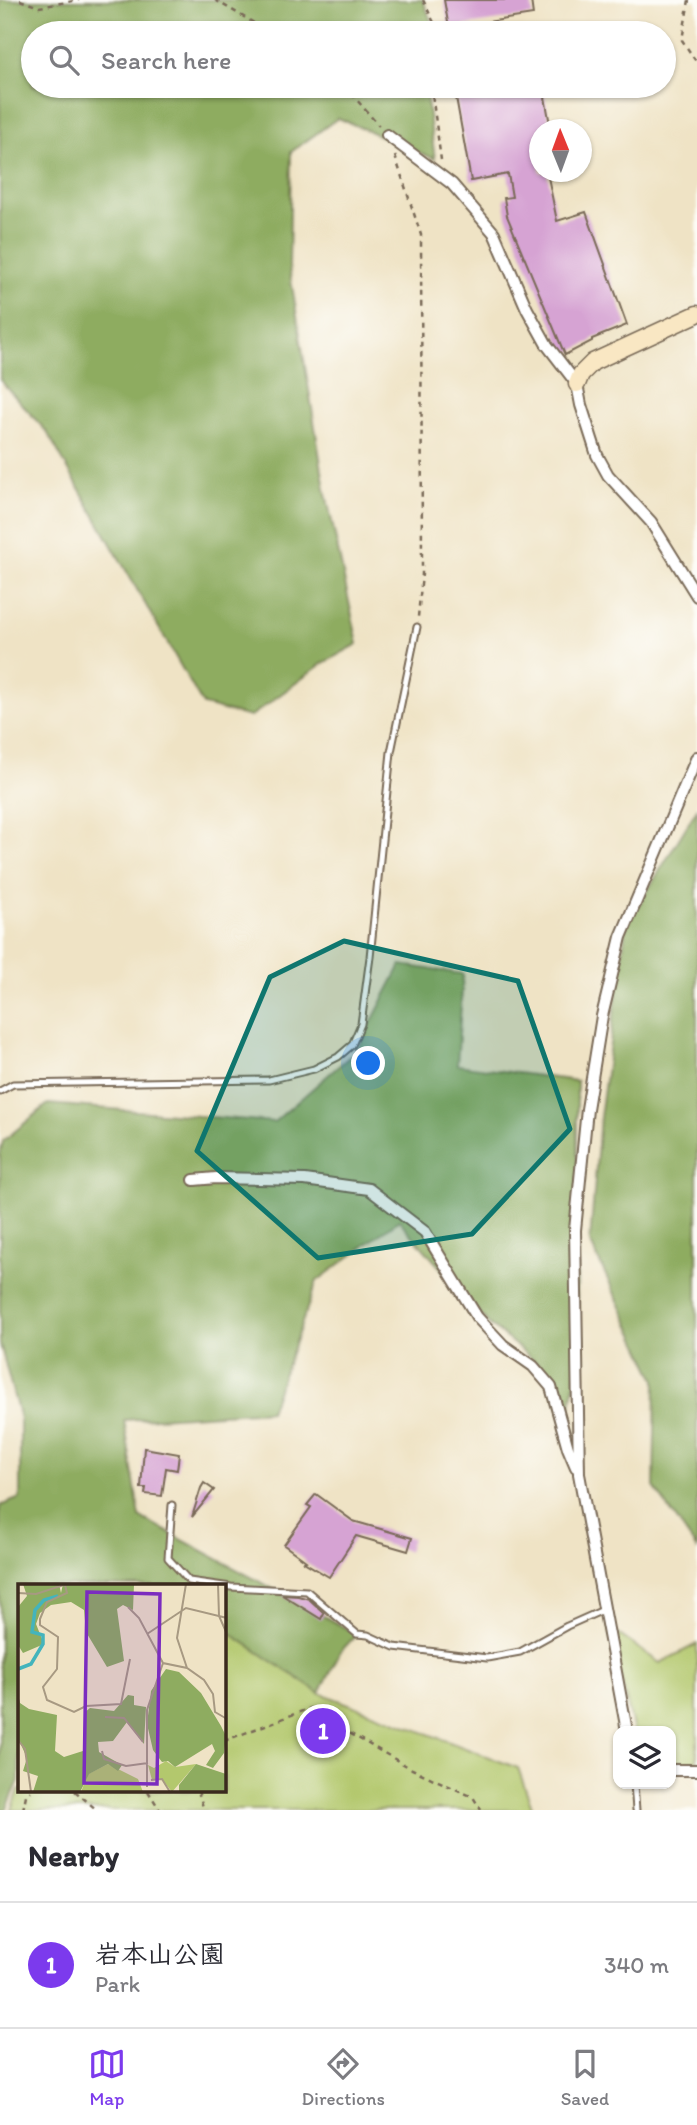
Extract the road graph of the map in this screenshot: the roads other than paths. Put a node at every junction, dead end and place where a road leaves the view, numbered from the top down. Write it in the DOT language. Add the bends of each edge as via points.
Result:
graph roads {
  1 [pos="387,135"];
  2 [pos="697,314"];
  3 [pos="577,384"];
  4 [pos="697,596"];
  5 [pos="417,627"];
  6 [pos="697,757"];
  7 [pos="0,1091"];
  8 [pos="194,1180"];
  9 [pos="579,1474"];
  10 [pos="172,1505"];
  11 [pos="210,1584"];
  12 [pos="226,1586"];
  13 [pos="605,1610"];
  14 [pos="626,1726"];
  15 [pos="676,1770"];
  16 [pos="697,1770"];
  17 [pos="635,1789"];
  18 [pos="636,1810"];
  1 -- 3 [label="street" via="452,184 494,233 533,321"];
  2 -- 3 [label="street" via="593,362"];
  3 -- 4 [label="street" via="597,455 608,475 651,522"];
  5 -- 7 [label="lane" via="391,752 361,1024 352,1045 314,1069 269,1080 13,1084"];
  6 -- 9 [label="street" via="621,936 602,1016 575,1230"];
  8 -- 9 [label="street" via="305,1180 369,1189 397,1210 425,1232 477,1317 551,1387"];
  9 -- 13 [label="street"];
  10 -- 11 [label="lane" via="168,1558 189,1581"];
  12 -- 13 [label="lane" via="307,1591 357,1634 394,1647 487,1658 520,1653"];
  13 -- 14 [label="street"];
  15 -- 16 [label="street"];
  17 -- 18 [label="lane"];
}
